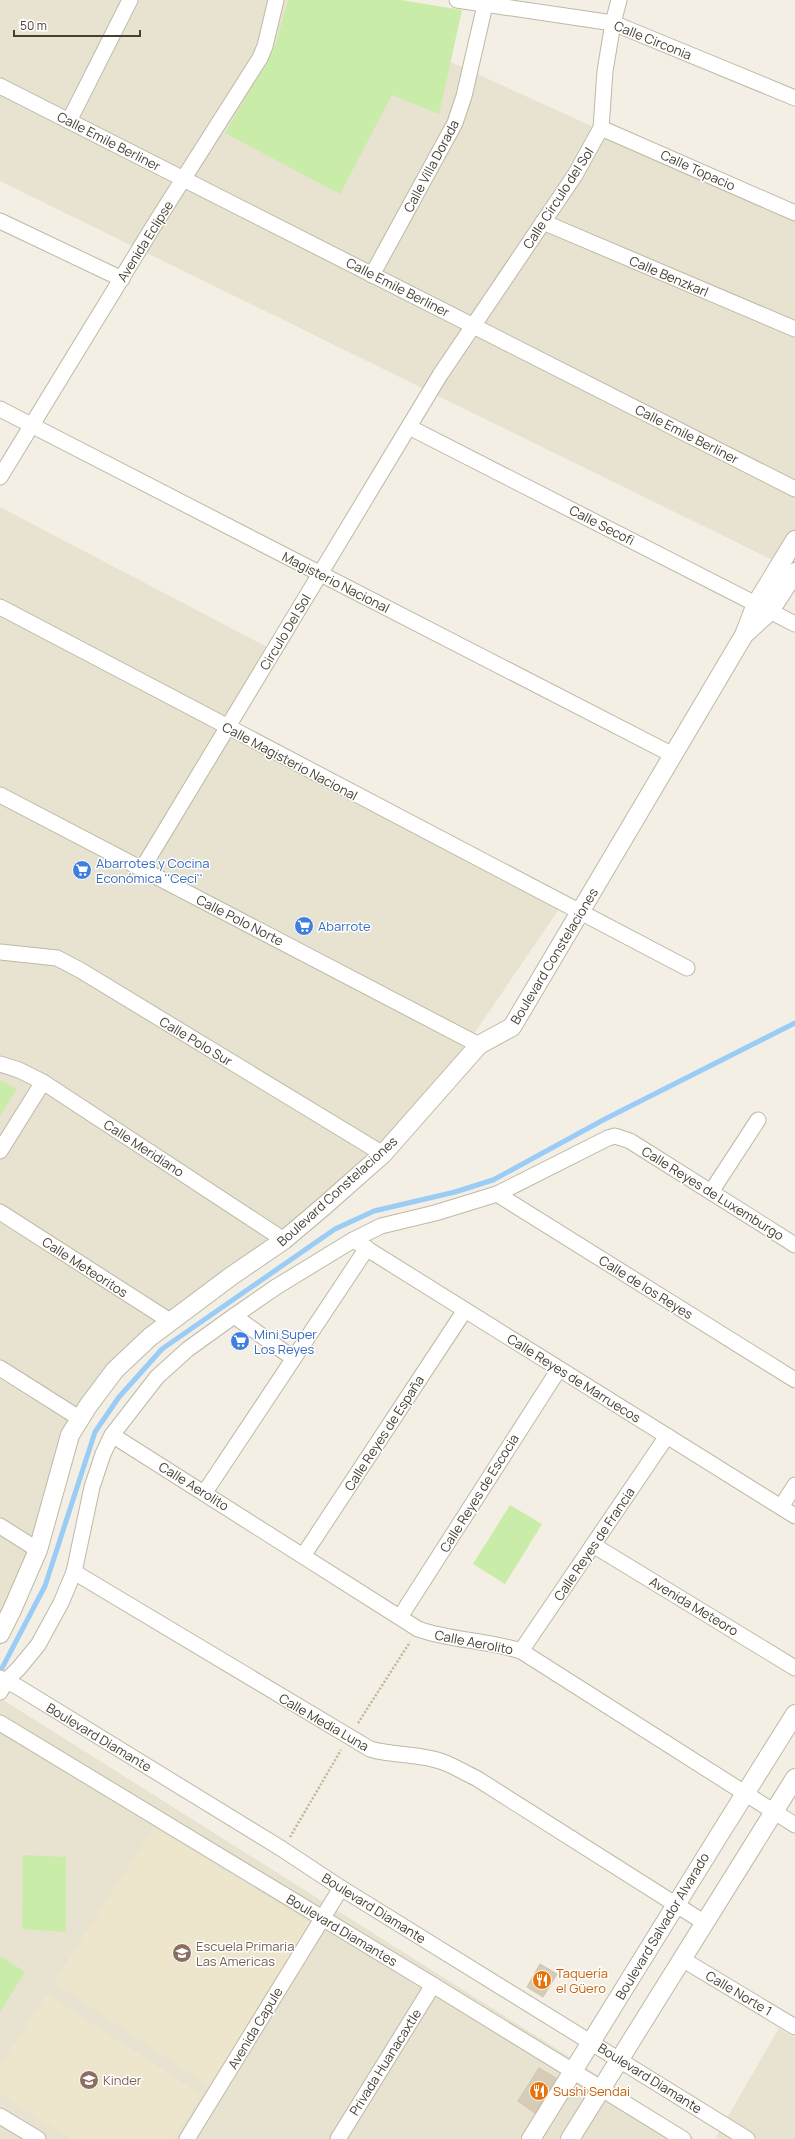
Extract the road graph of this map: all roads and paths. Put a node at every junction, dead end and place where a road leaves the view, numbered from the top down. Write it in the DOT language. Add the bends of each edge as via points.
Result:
graph roads {
  1 [pos="130,0"];
  2 [pos="276,0"];
  3 [pos="457,0"];
  4 [pos="619,0"];
  5 [pos="484,5"];
  6 [pos="613,22"];
  7 [pos="0,86"];
  8 [pos="795,98"];
  9 [pos="69,121"];
  10 [pos="601,128"];
  11 [pos="184,179"];
  12 [pos="795,213"];
  13 [pos="0,221"];
  14 [pos="543,222"];
  15 [pos="372,275"];
  16 [pos="122,279"];
  17 [pos="473,326"];
  18 [pos="795,329"];
  19 [pos="440,375"];
  20 [pos="0,409"];
  21 [pos="32,425"];
  22 [pos="409,427"];
  23 [pos="0,477"];
  24 [pos="795,489"];
  25 [pos="795,540"];
  26 [pos="795,572"];
  27 [pos="320,574"];
  28 [pos="0,607"];
  29 [pos="763,607"];
  30 [pos="795,624"];
  31 [pos="227,727"];
  32 [pos="672,755"];
  33 [pos="0,795"];
  34 [pos="142,869"];
  35 [pos="580,914"];
  36 [pos="0,952"];
  37 [pos="687,968"];
  38 [pos="479,1045"];
  39 [pos="0,1064"];
  40 [pos="43,1082"];
  41 [pos="758,1120"];
  42 [pos="0,1151"];
  43 [pos="383,1154"];
  44 [pos="711,1192"];
  45 [pos="497,1194"];
  46 [pos="0,1212"];
  47 [pos="284,1240"];
  48 [pos="353,1240"];
  49 [pos="795,1245"];
  50 [pos="367,1248"];
  51 [pos="465,1310"];
  52 [pos="234,1316"];
  53 [pos="170,1321"];
  54 [pos="293,1358"];
  55 [pos="0,1368"];
  56 [pos="558,1368"];
  57 [pos="795,1380"];
  58 [pos="79,1418"];
  59 [pos="112,1435"];
  60 [pos="667,1436"];
  61 [pos="795,1485"];
  62 [pos="205,1492"];
  63 [pos="781,1507"];
  64 [pos="795,1516"];
  65 [pos="0,1526"];
  66 [pos="593,1545"];
  67 [pos="38,1550"];
  68 [pos="303,1556"];
  69 [pos="74,1572"];
  70 [pos="400,1617"];
  71 [pos="0,1634"];
  72 [pos="521,1652"];
  73 [pos="795,1668"];
  74 [pos="2,1684"];
  75 [pos="795,1714"];
  76 [pos="0,1723"];
  77 [pos="795,1778"];
  78 [pos="745,1793"];
  79 [pos="774,1812"];
  80 [pos="795,1825"];
  81 [pos="341,1888"];
  82 [pos="674,1904"];
  83 [pos="322,1918"];
  84 [pos="705,1923"];
  85 [pos="682,1958"];
  86 [pos="433,1985"];
  87 [pos="793,2021"];
  88 [pos="592,2043"];
  89 [pos="619,2060"];
  90 [pos="573,2071"];
  91 [pos="602,2088"];
  92 [pos="0,2116"];
  93 [pos="38,2139"];
  94 [pos="187,2139"];
  95 [pos="338,2139"];
  96 [pos="531,2139"];
  97 [pos="570,2139"];
  98 [pos="683,2139"];
  99 [pos="747,2139"];
  1 -- 9 [label="street"];
  2 -- 11 [label="street, Avenida Eclipse" via="260,58"];
  3 -- 5 [label="street, Calle Circonia"];
  4 -- 6 [label="street, Calle Círculo del Sol"];
  5 -- 6 [label="street, Calle Circonia"];
  5 -- 15 [label="street, Calle Villa Dorada" via="464,96 455,123"];
  6 -- 8 [label="street, Calle Circonia"];
  6 -- 10 [label="street, Calle Círculo del Sol" via="605,71"];
  7 -- 9 [label="street, Calle Emile Berliner"];
  9 -- 11 [label="street, Calle Emile Berliner"];
  10 -- 12 [label="street, Calle Topacio"];
  10 -- 14 [label="street, Calle Círculo del Sol" via="575,175"];
  11 -- 15 [label="street, Calle Emile Berliner"];
  11 -- 16 [label="street, Avenida Eclipse"];
  13 -- 16 [label="street"];
  14 -- 17 [label="street, Calle Círculo del Sol"];
  14 -- 18 [label="street, Calle Benzkarl"];
  15 -- 17 [label="street, Calle Emile Berliner"];
  16 -- 21 [label="street, Avenida Eclipse"];
  17 -- 19 [label="street, Calle Círculo del Sol"];
  17 -- 24 [label="street, Calle Emile Berliner"];
  19 -- 22 [label="street, Circulo Del Sol"];
  20 -- 21 [label="street, Magisterio Nacional"];
  21 -- 23 [label="street, Avenida Eclipse"];
  21 -- 27 [label="street, Magisterio Nacional"];
  22 -- 27 [label="street, Circulo Del Sol"];
  22 -- 29 [label="street, Calle Secofi"];
  25 -- 29 [label="street, Boulevard Constelaciones"];
  26 -- 29 [label="street, Boulevard Constelaciones"];
  27 -- 31 [label="street, Circulo Del Sol"];
  27 -- 32 [label="street, Magisterio Nacional"];
  28 -- 31 [label="street, Calle Magisterio Nacional"];
  29 -- 30 [label="street, Calle Secofi"];
  29 -- 32 [label="street, Boulevard Constelaciones"];
  31 -- 34 [label="street, Circulo Del Sol"];
  31 -- 35 [label="street, Calle Magisterio Nacional"];
  32 -- 35 [label="street, Boulevard Constelaciones"];
  33 -- 34 [label="street, Calle Polo Norte"];
  34 -- 38 [label="street, Calle Polo Norte"];
  35 -- 37 [label="street, Calle Magisterio Nacional"];
  35 -- 38 [label="street, Boulevard Constelaciones" via="512,1027"];
  36 -- 43 [label="street, Calle Polo Sur" via="57,958 80,970"];
  38 -- 43 [label="street, Boulevard Constelaciones"];
  39 -- 40 [label="street, Calle Meridiano"];
  40 -- 42 [label="street"];
  40 -- 47 [label="street, Calle Meridiano"];
  41 -- 44 [label="street"];
  43 -- 47 [label="street, Boulevard Constelaciones"];
  44 -- 45 [label="street, Calle Reyes de Luxemburgo" via="630,1141 615,1136"];
  44 -- 49 [label="street, Calle Reyes de Luxemburgo"];
  45 -- 48 [label="street" via="435,1214 381,1226"];
  45 -- 57 [label="street, Calle de los Reyes"];
  46 -- 53 [label="street, Calle Meteoritos"];
  47 -- 53 [label="street, Boulevard Constelaciones"];
  48 -- 50 [label="street, Calle Reyes de Marruecos"];
  48 -- 52 [label="street"];
  50 -- 51 [label="street, Calle Reyes de Marruecos"];
  50 -- 54 [label="street"];
  51 -- 56 [label="street, Calle Reyes de Marruecos"];
  51 -- 68 [label="street, Calle Reyes de España"];
  52 -- 54 [label="street"];
  52 -- 59 [label="street" via="188,1349 157,1377"];
  53 -- 58 [label="street, Boulevard Constelaciones" via="115,1370"];
  54 -- 62 [label="street"];
  55 -- 58 [label="street"];
  56 -- 60 [label="street, Calle Reyes de Marruecos"];
  56 -- 70 [label="street, Calle Reyes de Escocia"];
  58 -- 67 [label="street, Boulevard Constelaciones" via="70,1435"];
  59 -- 62 [label="street, Calle Aerolito"];
  59 -- 69 [label="street" via="92,1487"];
  60 -- 63 [label="street, Calle Reyes de Marruecos"];
  60 -- 66 [label="street, Calle Reyes de Francia"];
  61 -- 63 [label="street"];
  62 -- 68 [label="street, Calle Aerolito"];
  63 -- 64 [label="street, Calle Reyes de Marruecos"];
  65 -- 67 [label="street"];
  66 -- 72 [label="street, Calle Reyes de Francia"];
  66 -- 73 [label="street, Avenida Meteoro"];
  67 -- 71 [label="street, Boulevard Constelaciones"];
  68 -- 70 [label="street, Calle Aerolito"];
  69 -- 74 [label="street" via="61,1603 38,1645"];
  69 -- 82 [label="street, Calle Media Luna" via="370,1749 385,1754 442,1762 476,1778"];
  70 -- 72 [label="street, Calle Aerolito" via="418,1629 435,1635 503,1645"];
  72 -- 78 [label="street, Calle Aerolito"];
  74 -- 81 [label="street, Boulevard Diamante" via="276,1845"];
  75 -- 78 [label="street, Boulevard Salvador Alvarado"];
  76 -- 83 [label="street, Boulevard Diamantes"];
  77 -- 79 [label="street"];
  78 -- 79 [label="street, Calle Aerolito"];
  78 -- 82 [label="street, Boulevard Salvador Alvarado"];
  79 -- 80 [label="street, Calle Aerolito"];
  79 -- 84 [label="street"];
  81 -- 83 [label="street, Avenida Capule"];
  81 -- 88 [label="street, Boulevard Diamante"];
  82 -- 84 [label="street, Calle Media Luna"];
  82 -- 88 [label="street, Boulevard Salvador Alvarado"];
  83 -- 86 [label="street, Boulevard Diamantes"];
  83 -- 94 [label="street, Avenida Capule"];
  84 -- 85 [label="street"];
  85 -- 87 [label="street, Calle Norte 1"];
  85 -- 89 [label="street"];
  86 -- 90 [label="street, Boulevard Diamantes"];
  86 -- 95 [label="street, Privada Huanacaxtle"];
  88 -- 89 [label="street, Boulevard Diamante"];
  88 -- 90 [label="street, Boulevard Salvador Alvarado"];
  89 -- 91 [label="street"];
  89 -- 99 [label="street, Boulevard Diamante"];
  90 -- 91 [label="street, Boulevard Diamantes"];
  90 -- 96 [label="street, Boulevard Salvador Alvarado"];
  91 -- 97 [label="street"];
  91 -- 98 [label="street, Boulevard Diamantes"];
  92 -- 93 [label="street"];
}
